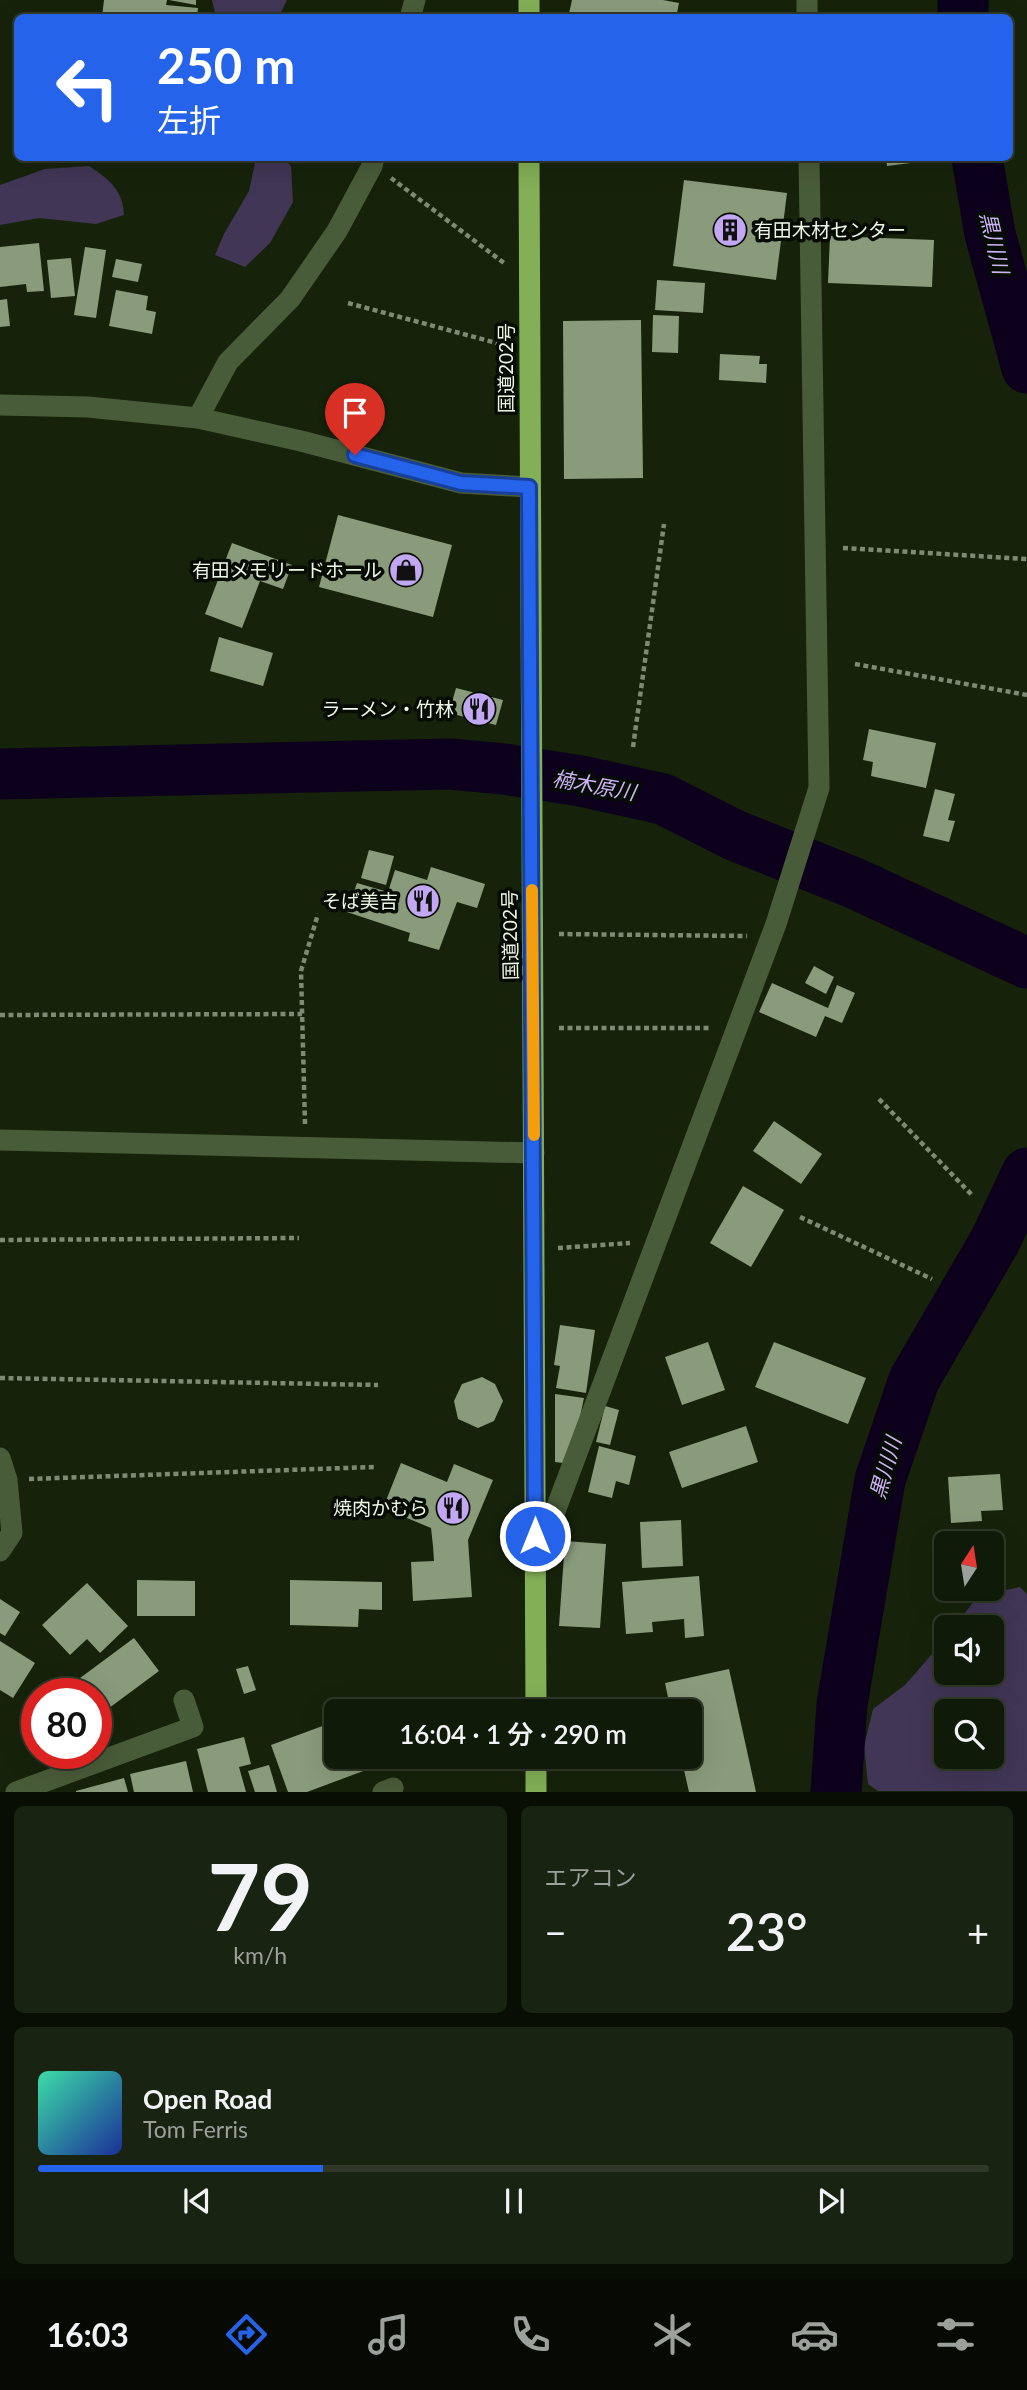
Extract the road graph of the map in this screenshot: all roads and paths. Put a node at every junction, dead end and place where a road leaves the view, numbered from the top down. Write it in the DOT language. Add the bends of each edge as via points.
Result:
graph roads {
  1 [pos="529,161"];
  2 [pos="809,161"];
  3 [pos="379,165"];
  4 [pos="505,263"];
  5 [pos="348,303"];
  6 [pos="504,345"];
  7 [pos="0,405"];
  8 [pos="198,418"];
  9 [pos="529,487"];
  10 [pos="664,524"];
  11 [pos="843,548"];
  12 [pos="1027,559"];
  13 [pos="855,664"];
  14 [pos="1027,695"];
  15 [pos="633,747"];
  16 [pos="318,914"];
  17 [pos="559,934"];
  18 [pos="754,936"];
  19 [pos="302,1014"];
  20 [pos="0,1015"];
  21 [pos="559,1028"];
  22 [pos="718,1028"];
  23 [pos="879,1099"];
  24 [pos="305,1124"];
  25 [pos="0,1140"];
  26 [pos="534,1153"];
  27 [pos="972,1195"];
  28 [pos="800,1217"];
  29 [pos="299,1238"];
  30 [pos="0,1240"];
  31 [pos="635,1243"];
  32 [pos="558,1248"];
  33 [pos="932,1279"];
  34 [pos="0,1378"];
  35 [pos="378,1385"];
  36 [pos="0,1458"];
  37 [pos="374,1467"];
  38 [pos="26,1479"];
  39 [pos="0,1551"];
  40 [pos="535,1564"];
  41 [pos="536,1699"];
  42 [pos="184,1700"];
  43 [pos="536,1769"];
  44 [pos="16,1791"];
  45 [pos="536,1791"];
  1 -- 9 [label="highway, 国道202号"];
  2 -- 40 [label="street" via="819,788 776,924"];
  3 -- 4 [label="path"];
  3 -- 8 [label="street" via="372,166 337,231 290,299 228,362"];
  5 -- 6 [label="path"];
  7 -- 8 [label="street" via="88,407"];
  8 -- 9 [label="street" via="461,483"];
  9 -- 26 [label="highway, 国道202号"];
  10 -- 15 [label="path"];
  11 -- 12 [label="path"];
  13 -- 14 [label="path"];
  16 -- 19 [label="path" via="302,971"];
  17 -- 18 [label="path"];
  19 -- 20 [label="path"];
  19 -- 24 [label="path"];
  21 -- 22 [label="path"];
  23 -- 27 [label="path"];
  25 -- 26 [label="street"];
  26 -- 40 [label="highway, 国道202号"];
  28 -- 33 [label="path"];
  29 -- 30 [label="path"];
  31 -- 32 [label="path"];
  34 -- 35 [label="path"];
  36 -- 39 [label="street" via="12,1533"];
  37 -- 38 [label="path"];
  40 -- 41 [label="highway, 国道202号"];
  42 -- 44 [label="street" via="192,1727"];
  43 -- 45 [label="highway"];
}
